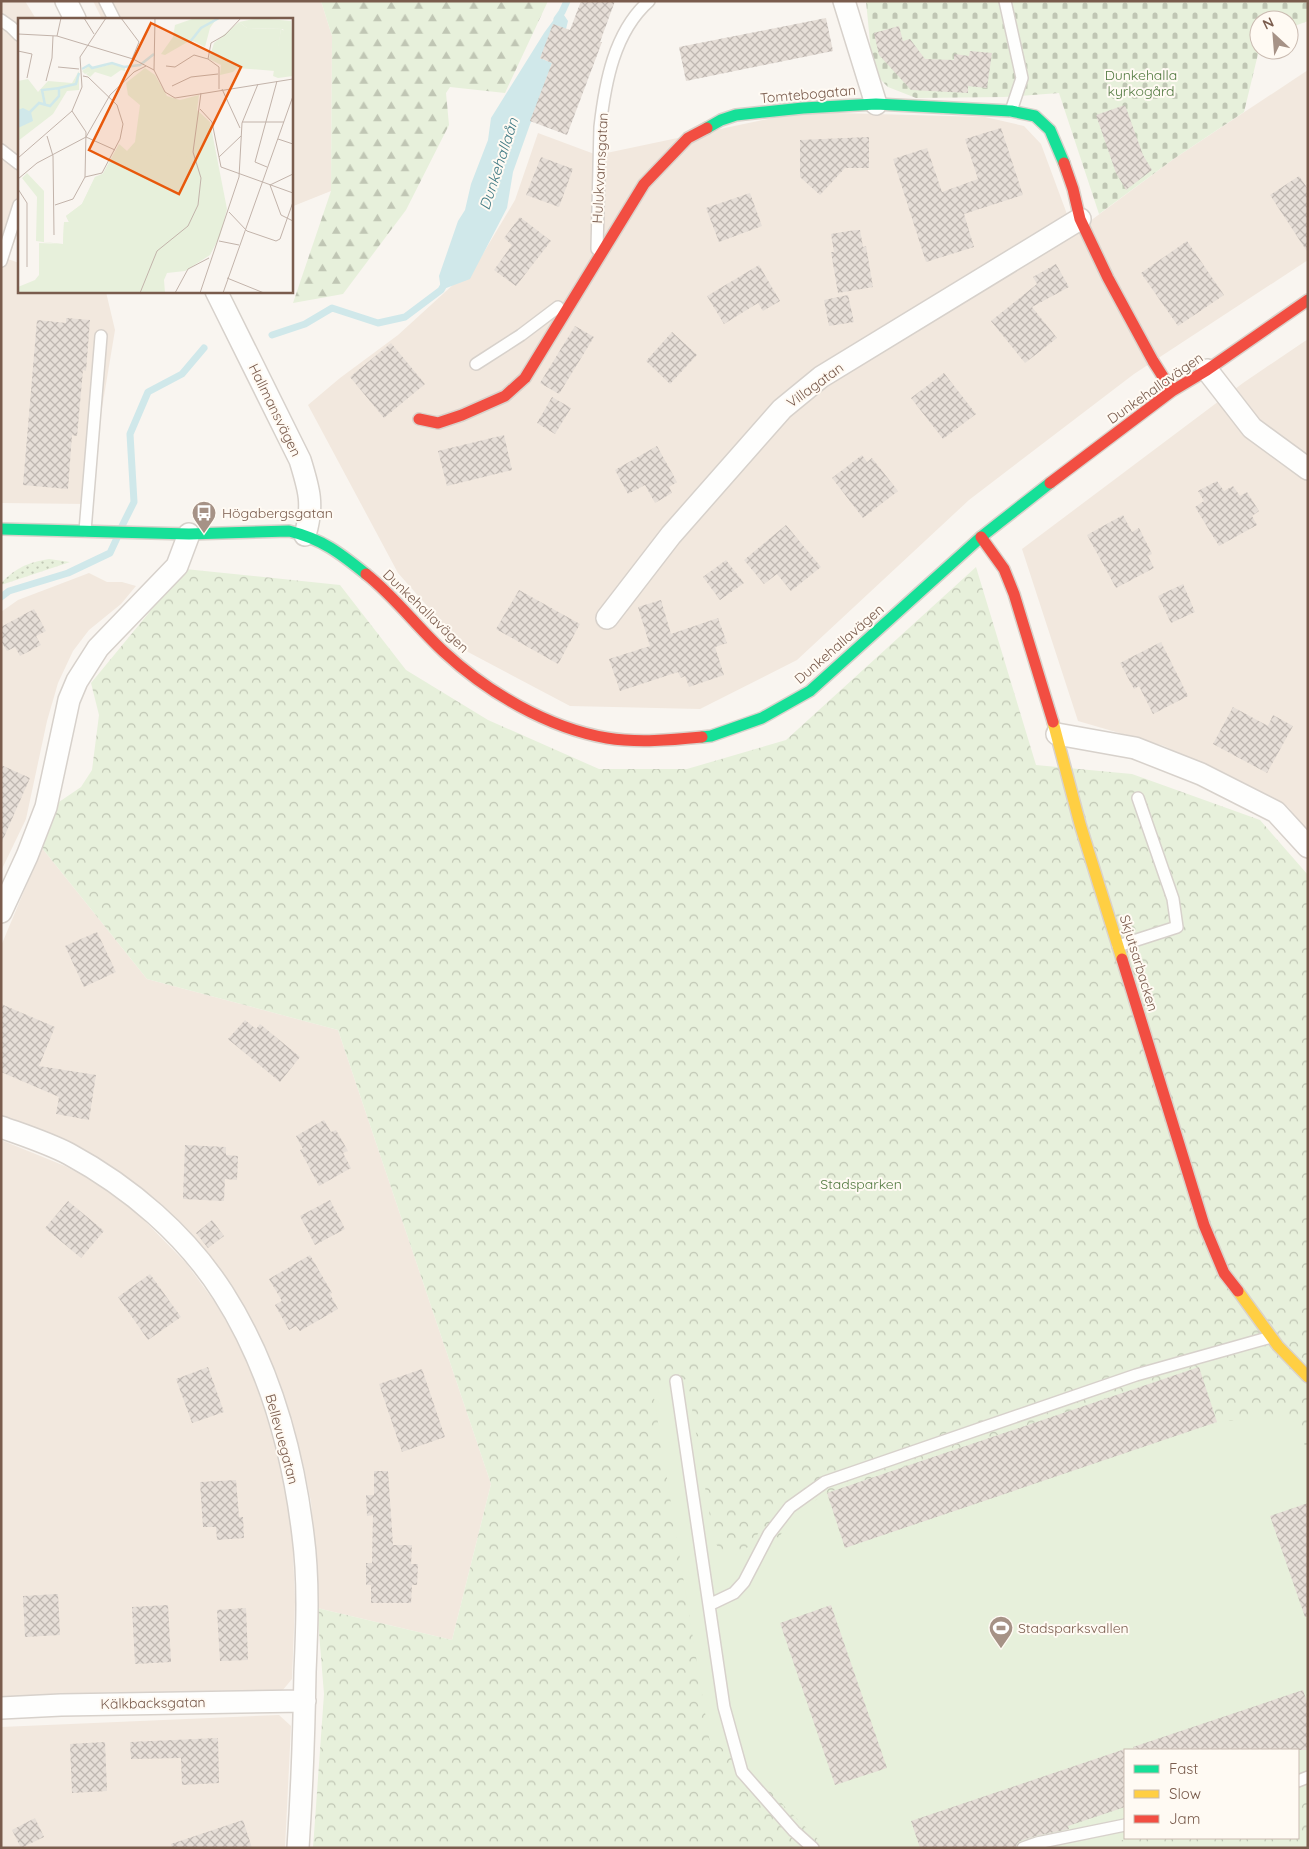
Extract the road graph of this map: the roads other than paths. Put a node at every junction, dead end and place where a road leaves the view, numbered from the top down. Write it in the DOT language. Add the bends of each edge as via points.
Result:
graph roads {
  1 [pos="66,1"];
  2 [pos="104,1"];
  3 [pos="844,1"];
  4 [pos="1005,1"];
  5 [pos="645,2"];
  6 [pos="74,18"];
  7 [pos="113,18"];
  8 [pos="1,20"];
  9 [pos="18,34"];
  10 [pos="876,104"];
  11 [pos="1011,111"];
  12 [pos="1,150"];
  13 [pos="18,163"];
  14 [pos="18,208"];
  15 [pos="1080,219"];
  16 [pos="599,256"];
  17 [pos="1,262"];
  18 [pos="582,286"];
  19 [pos="216,292"];
  20 [pos="1308,300"];
  21 [pos="101,336"];
  22 [pos="476,364"];
  23 [pos="1207,370"];
  24 [pos="1172,391"];
  25 [pos="419,419"];
  26 [pos="1308,469"];
  27 [pos="1,529"];
  28 [pos="84,531"];
  29 [pos="188,534"];
  30 [pos="305,535"];
  31 [pos="981,538"];
  32 [pos="607,618"];
  33 [pos="1057,734"];
  34 [pos="1138,798"];
  35 [pos="1308,847"];
  36 [pos="1,912"];
  37 [pos="1118,946"];
  38 [pos="1,1127"];
  39 [pos="1283,1334"];
  40 [pos="1271,1337"];
  41 [pos="1308,1377"];
  42 [pos="676,1381"];
  43 [pos="709,1605"];
  44 [pos="304,1701"];
  45 [pos="1,1708"];
  46 [pos="1124,1825"];
  47 [pos="298,1848"];
  48 [pos="813,1848"];
  49 [pos="1023,1848"];
  1 -- 6 [label="street"];
  2 -- 7 [label="lane"];
  3 -- 10 [label="street"];
  4 -- 11 [label="lane" via="1022,78"];
  5 -- 16 [label="lane, Hulukvarnsgatan" via="627,26 616,50 602,108 596,247"];
  8 -- 9 [label="lane"];
  10 -- 11 [label="street, Tomtebogatan"];
  10 -- 16 [label="street, Tomtebogatan" via="736,116 721,120 688,138 644,184"];
  11 -- 15 [label="street, Tomtebogatan" via="1035,116 1050,130 1073,189"];
  12 -- 13 [label="lane"];
  14 -- 17 [label="lane"];
  15 -- 24 [label="street, Tomtebogatan" via="1108,278"];
  15 -- 32 [label="street, Villagatan" via="821,377 782,409 671,535"];
  16 -- 18 [label="street, Tomtebogatan"];
  18 -- 22 [label="lane" via="546,317"];
  18 -- 25 [label="street, Tomtebogatan" via="525,378 505,396 438,423"];
  19 -- 30 [label="street, Hallmansvägen" via="300,460 311,501"];
  20 -- 23 [label="street, Dunkehallavägen"];
  21 -- 28 [label="lane"];
  23 -- 24 [label="street, Dunkehallavägen"];
  23 -- 26 [label="street" via="1252,428"];
  24 -- 31 [label="street, Dunkehallavägen"];
  27 -- 28 [label="street, Dunkehallavägen"];
  28 -- 29 [label="street, Dunkehallavägen"];
  29 -- 30 [label="street, Dunkehallavägen" via="289,531"];
  29 -- 36 [label="street" via="177,566 115,628 76,681 46,807"];
  30 -- 31 [label="street, Dunkehallavägen" via="338,551 376,581 445,653 497,694 558,725 606,738 665,741 711,736 762,718 810,691"];
  31 -- 33 [label="street, Skjutsarbacken" via="1004,569 1014,594"];
  33 -- 35 [label="street" via="1135,748 1201,774 1276,812"];
  33 -- 37 [label="street, Skjutsarbacken" via="1080,824"];
  34 -- 37 [label="lane" via="1173,899 1178,927"];
  37 -- 40 [label="street, Skjutsarbacken" via="1207,1233 1224,1273"];
  38 -- 44 [label="street, Bellevuegatan" via="68,1154 155,1214 189,1247 212,1277 249,1341 276,1408 303,1536 307,1616"];
  39 -- 40 [label="lane"];
  40 -- 41 [label="street, Skjutsarbacken"];
  40 -- 43 [label="lane" via="1136,1376 825,1482 790,1506 769,1534 744,1582 734,1593"];
  42 -- 43 [label="lane"];
  43 -- 48 [label="lane" via="724,1707 742,1772"];
  44 -- 45 [label="street, Kälkbacksgatan"];
  44 -- 47 [label="street, Bellevuegatan"];
  46 -- 49 [label="lane"];
}
